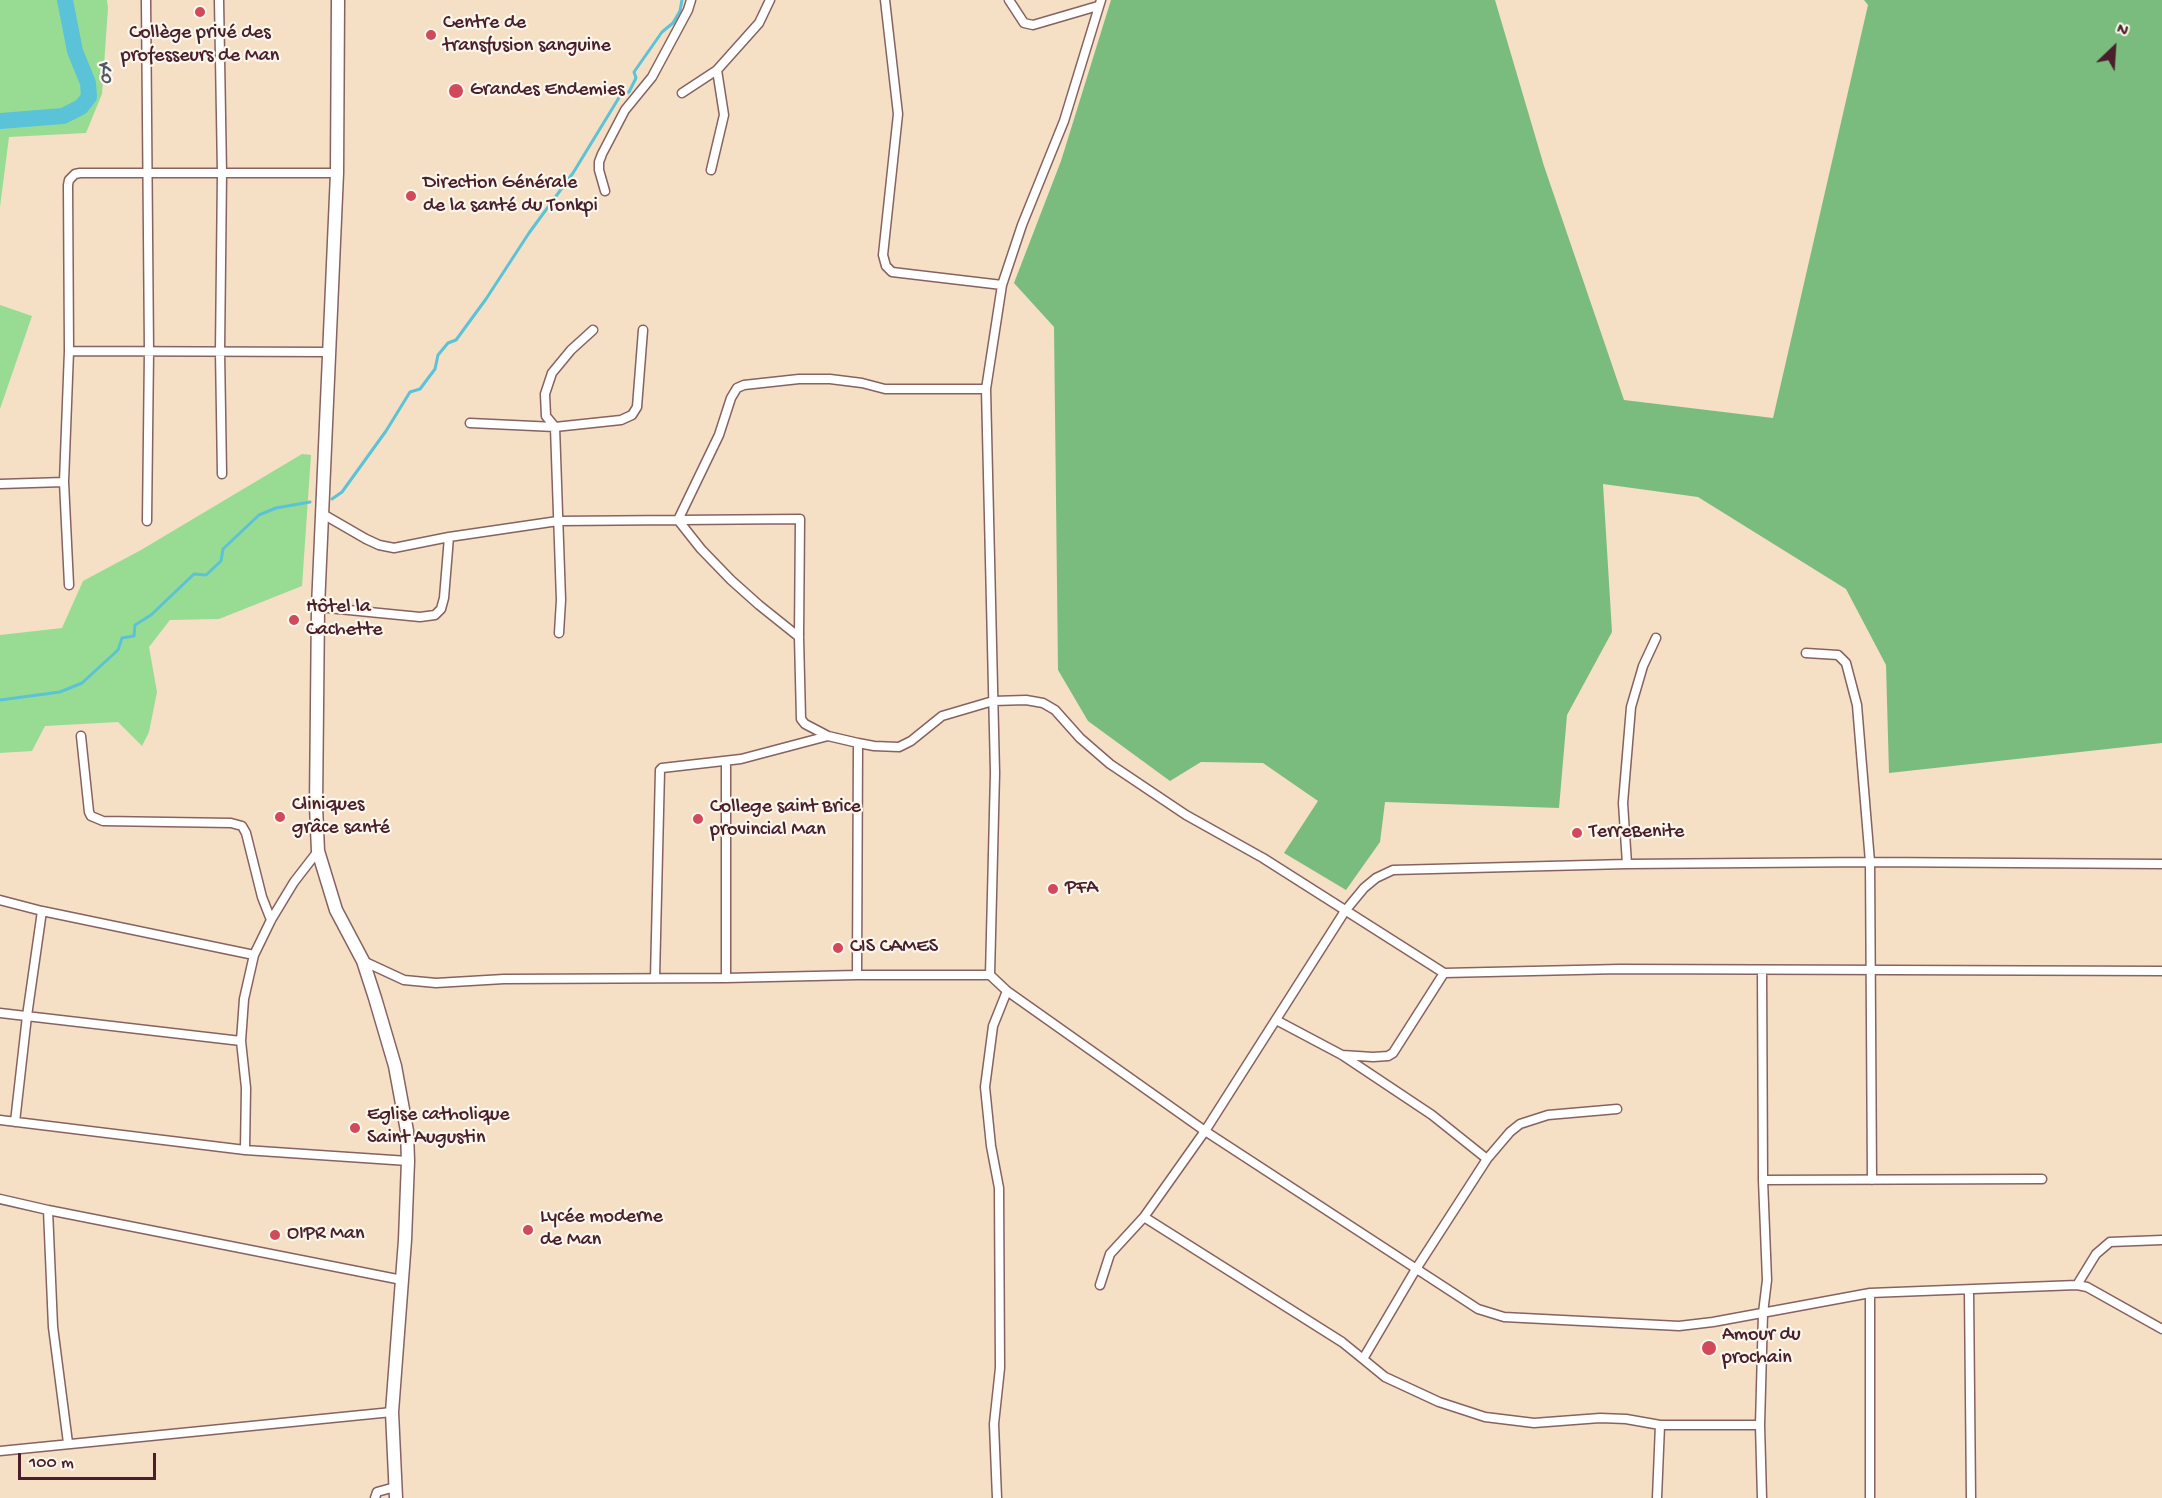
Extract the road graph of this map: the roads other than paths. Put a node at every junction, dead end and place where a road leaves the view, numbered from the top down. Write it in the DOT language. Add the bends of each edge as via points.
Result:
graph roads {
  1 [pos="146,0"];
  2 [pos="219,0"];
  3 [pos="338,0"];
  4 [pos="691,0"];
  5 [pos="770,0"];
  6 [pos="885,0"];
  7 [pos="1010,0"];
  8 [pos="1100,3"];
  9 [pos="717,70"];
  10 [pos="682,93"];
  11 [pos="711,170"];
  12 [pos="222,172"];
  13 [pos="337,173"];
  14 [pos="147,174"];
  15 [pos="605,191"];
  16 [pos="1002,285"];
  17 [pos="592,330"];
  18 [pos="643,330"];
  19 [pos="69,351"];
  20 [pos="149,351"];
  21 [pos="220,351"];
  22 [pos="329,351"];
  23 [pos="986,389"];
  24 [pos="470,423"];
  25 [pos="555,427"];
  26 [pos="222,474"];
  27 [pos="64,482"];
  28 [pos="0,484"];
  29 [pos="321,513"];
  30 [pos="678,520"];
  31 [pos="147,521"];
  32 [pos="558,521"];
  33 [pos="449,537"];
  34 [pos="69,585"];
  35 [pos="318,607"];
  36 [pos="559,633"];
  37 [pos="799,636"];
  38 [pos="1656,638"];
  39 [pos="1806,653"];
  40 [pos="993,701"];
  41 [pos="81,736"];
  42 [pos="828,736"];
  43 [pos="858,743"];
  44 [pos="726,761"];
  45 [pos="318,851"];
  46 [pos="1870,862"];
  47 [pos="1627,864"];
  48 [pos="2162,864"];
  49 [pos="0,900"];
  50 [pos="42,911"];
  51 [pos="1345,911"];
  52 [pos="271,920"];
  53 [pos="254,955"];
  54 [pos="363,961"];
  55 [pos="1762,970"];
  56 [pos="1870,971"];
  57 [pos="2162,971"];
  58 [pos="1444,973"];
  59 [pos="857,975"];
  60 [pos="990,975"];
  61 [pos="655,978"];
  62 [pos="726,978"];
  63 [pos="1007,992"];
  64 [pos="0,1013"];
  65 [pos="27,1016"];
  66 [pos="1276,1020"];
  67 [pos="241,1041"];
  68 [pos="1342,1055"];
  69 [pos="1617,1109"];
  70 [pos="0,1120"];
  71 [pos="15,1122"];
  72 [pos="1205,1131"];
  73 [pos="245,1150"];
  74 [pos="1487,1159"];
  75 [pos="408,1161"];
  76 [pos="2042,1179"];
  77 [pos="1763,1180"];
  78 [pos="1872,1180"];
  79 [pos="0,1199"];
  80 [pos="48,1210"];
  81 [pos="1144,1217"];
  82 [pos="2162,1240"];
  83 [pos="1416,1269"];
  84 [pos="402,1280"];
  85 [pos="1100,1285"];
  86 [pos="2077,1285"];
  87 [pos="1969,1291"];
  88 [pos="1870,1293"];
  89 [pos="1763,1312"];
  90 [pos="2162,1329"];
  91 [pos="1363,1359"];
  92 [pos="392,1412"];
  93 [pos="1660,1425"];
  94 [pos="1760,1425"];
  95 [pos="68,1443"];
  96 [pos="0,1451"];
  97 [pos="395,1493"];
  98 [pos="375,1498"];
  99 [pos="997,1498"];
  100 [pos="1658,1498"];
  101 [pos="1762,1498"];
  102 [pos="1870,1498"];
  103 [pos="1971,1498"];
  1 -- 14 [label="street"];
  2 -- 12 [label="street"];
  3 -- 13 [label="main road"];
  4 -- 15 [label="street" via="652,76 625,110 602,154 599,170"];
  5 -- 9 [label="street" via="759,23"];
  6 -- 16 [label="street" via="898,114 882,255 886,266 892,272"];
  7 -- 8 [label="street" via="1024,23 1033,25"];
  8 -- 16 [label="street" via="1064,121"];
  9 -- 10 [label="street"];
  9 -- 11 [label="street" via="724,115"];
  12 -- 13 [label="street"];
  12 -- 14 [label="street"];
  12 -- 21 [label="street"];
  13 -- 22 [label="main road"];
  14 -- 19 [label="street" via="80,173 69,180"];
  14 -- 20 [label="street"];
  16 -- 23 [label="street"];
  17 -- 25 [label="street" via="552,373 545,393 546,416"];
  18 -- 25 [label="street" via="637,407 632,415 621,420"];
  19 -- 20 [label="street"];
  19 -- 27 [label="street"];
  20 -- 21 [label="street"];
  20 -- 31 [label="street"];
  21 -- 22 [label="street"];
  21 -- 26 [label="street"];
  22 -- 29 [label="main road"];
  23 -- 30 [label="street" via="885,389 830,379 744,385 731,398 719,435"];
  23 -- 40 [label="street"];
  24 -- 25 [label="street"];
  25 -- 32 [label="street"];
  27 -- 28 [label="street"];
  27 -- 34 [label="street"];
  29 -- 33 [label="street" via="386,547 406,547"];
  29 -- 35 [label="main road"];
  30 -- 32 [label="street"];
  30 -- 37 [label="street" via="731,580"];
  30 -- 37 [label="street" via="800,519"];
  32 -- 33 [label="street"];
  32 -- 36 [label="street"];
  33 -- 35 [label="street" via="444,598 435,615 420,617"];
  35 -- 45 [label="main road"];
  37 -- 42 [label="street" via="801,719"];
  38 -- 47 [label="street" via="1631,707 1623,803"];
  39 -- 46 [label="street" via="1838,655 1851,674"];
  40 -- 43 [label="street" via="942,716 899,747"];
  40 -- 51 [label="street" via="1043,703 1110,764"];
  40 -- 60 [label="street"];
  41 -- 52 [label="street" via="91,816 103,821 242,826"];
  42 -- 43 [label="street"];
  42 -- 44 [label="street"];
  43 -- 59 [label="street"];
  44 -- 61 [label="street" via="662,768 659,773"];
  44 -- 62 [label="street"];
  45 -- 52 [label="street"];
  45 -- 54 [label="main road" via="336,910"];
  46 -- 47 [label="street"];
  46 -- 48 [label="street"];
  46 -- 56 [label="street"];
  47 -- 51 [label="street" via="1394,870 1364,888"];
  49 -- 50 [label="street"];
  50 -- 53 [label="street"];
  50 -- 65 [label="street"];
  51 -- 58 [label="street"];
  51 -- 66 [label="street"];
  52 -- 53 [label="street"];
  53 -- 67 [label="street" via="244,999"];
  54 -- 61 [label="street" via="404,980 436,983"];
  54 -- 75 [label="main road" via="397,1075"];
  55 -- 56 [label="street"];
  55 -- 58 [label="street"];
  55 -- 77 [label="street"];
  56 -- 57 [label="street"];
  56 -- 78 [label="street"];
  58 -- 68 [label="street" via="1393,1053 1372,1057"];
  59 -- 60 [label="street"];
  59 -- 62 [label="street"];
  60 -- 63 [label="street"];
  61 -- 62 [label="street"];
  63 -- 72 [label="street"];
  63 -- 99 [label="street" via="993,1026 985,1087 999,1188 1000,1368 994,1424"];
  64 -- 65 [label="street"];
  65 -- 67 [label="street"];
  65 -- 71 [label="street"];
  66 -- 68 [label="street"];
  66 -- 72 [label="street"];
  67 -- 73 [label="street" via="246,1088"];
  68 -- 74 [label="street" via="1432,1115"];
  69 -- 74 [label="street" via="1548,1115 1520,1124"];
  70 -- 71 [label="street"];
  71 -- 73 [label="street"];
  72 -- 81 [label="street"];
  72 -- 83 [label="street"];
  73 -- 75 [label="street"];
  74 -- 83 [label="street"];
  75 -- 84 [label="main road"];
  76 -- 78 [label="street"];
  77 -- 78 [label="street"];
  77 -- 89 [label="street" via="1767,1280"];
  79 -- 80 [label="street"];
  80 -- 84 [label="street"];
  80 -- 95 [label="street" via="53,1327"];
  81 -- 85 [label="street" via="1110,1254"];
  81 -- 91 [label="street"];
  82 -- 86 [label="street" via="2110,1242 2096,1254"];
  83 -- 89 [label="street" via="1478,1309 1504,1317 1679,1326"];
  83 -- 91 [label="street"];
  84 -- 92 [label="main road"];
  86 -- 87 [label="street"];
  86 -- 90 [label="street"];
  87 -- 88 [label="street"];
  87 -- 103 [label="street"];
  88 -- 89 [label="street"];
  88 -- 102 [label="street"];
  89 -- 94 [label="street"];
  91 -- 93 [label="street" via="1385,1377 1439,1402 1485,1417 1534,1423 1626,1419"];
  92 -- 95 [label="street"];
  92 -- 97 [label="main road"];
  93 -- 94 [label="street"];
  93 -- 100 [label="street"];
  94 -- 101 [label="street"];
  95 -- 96 [label="street"];
  97 -- 98 [label="street" via="377,1492"];
}
